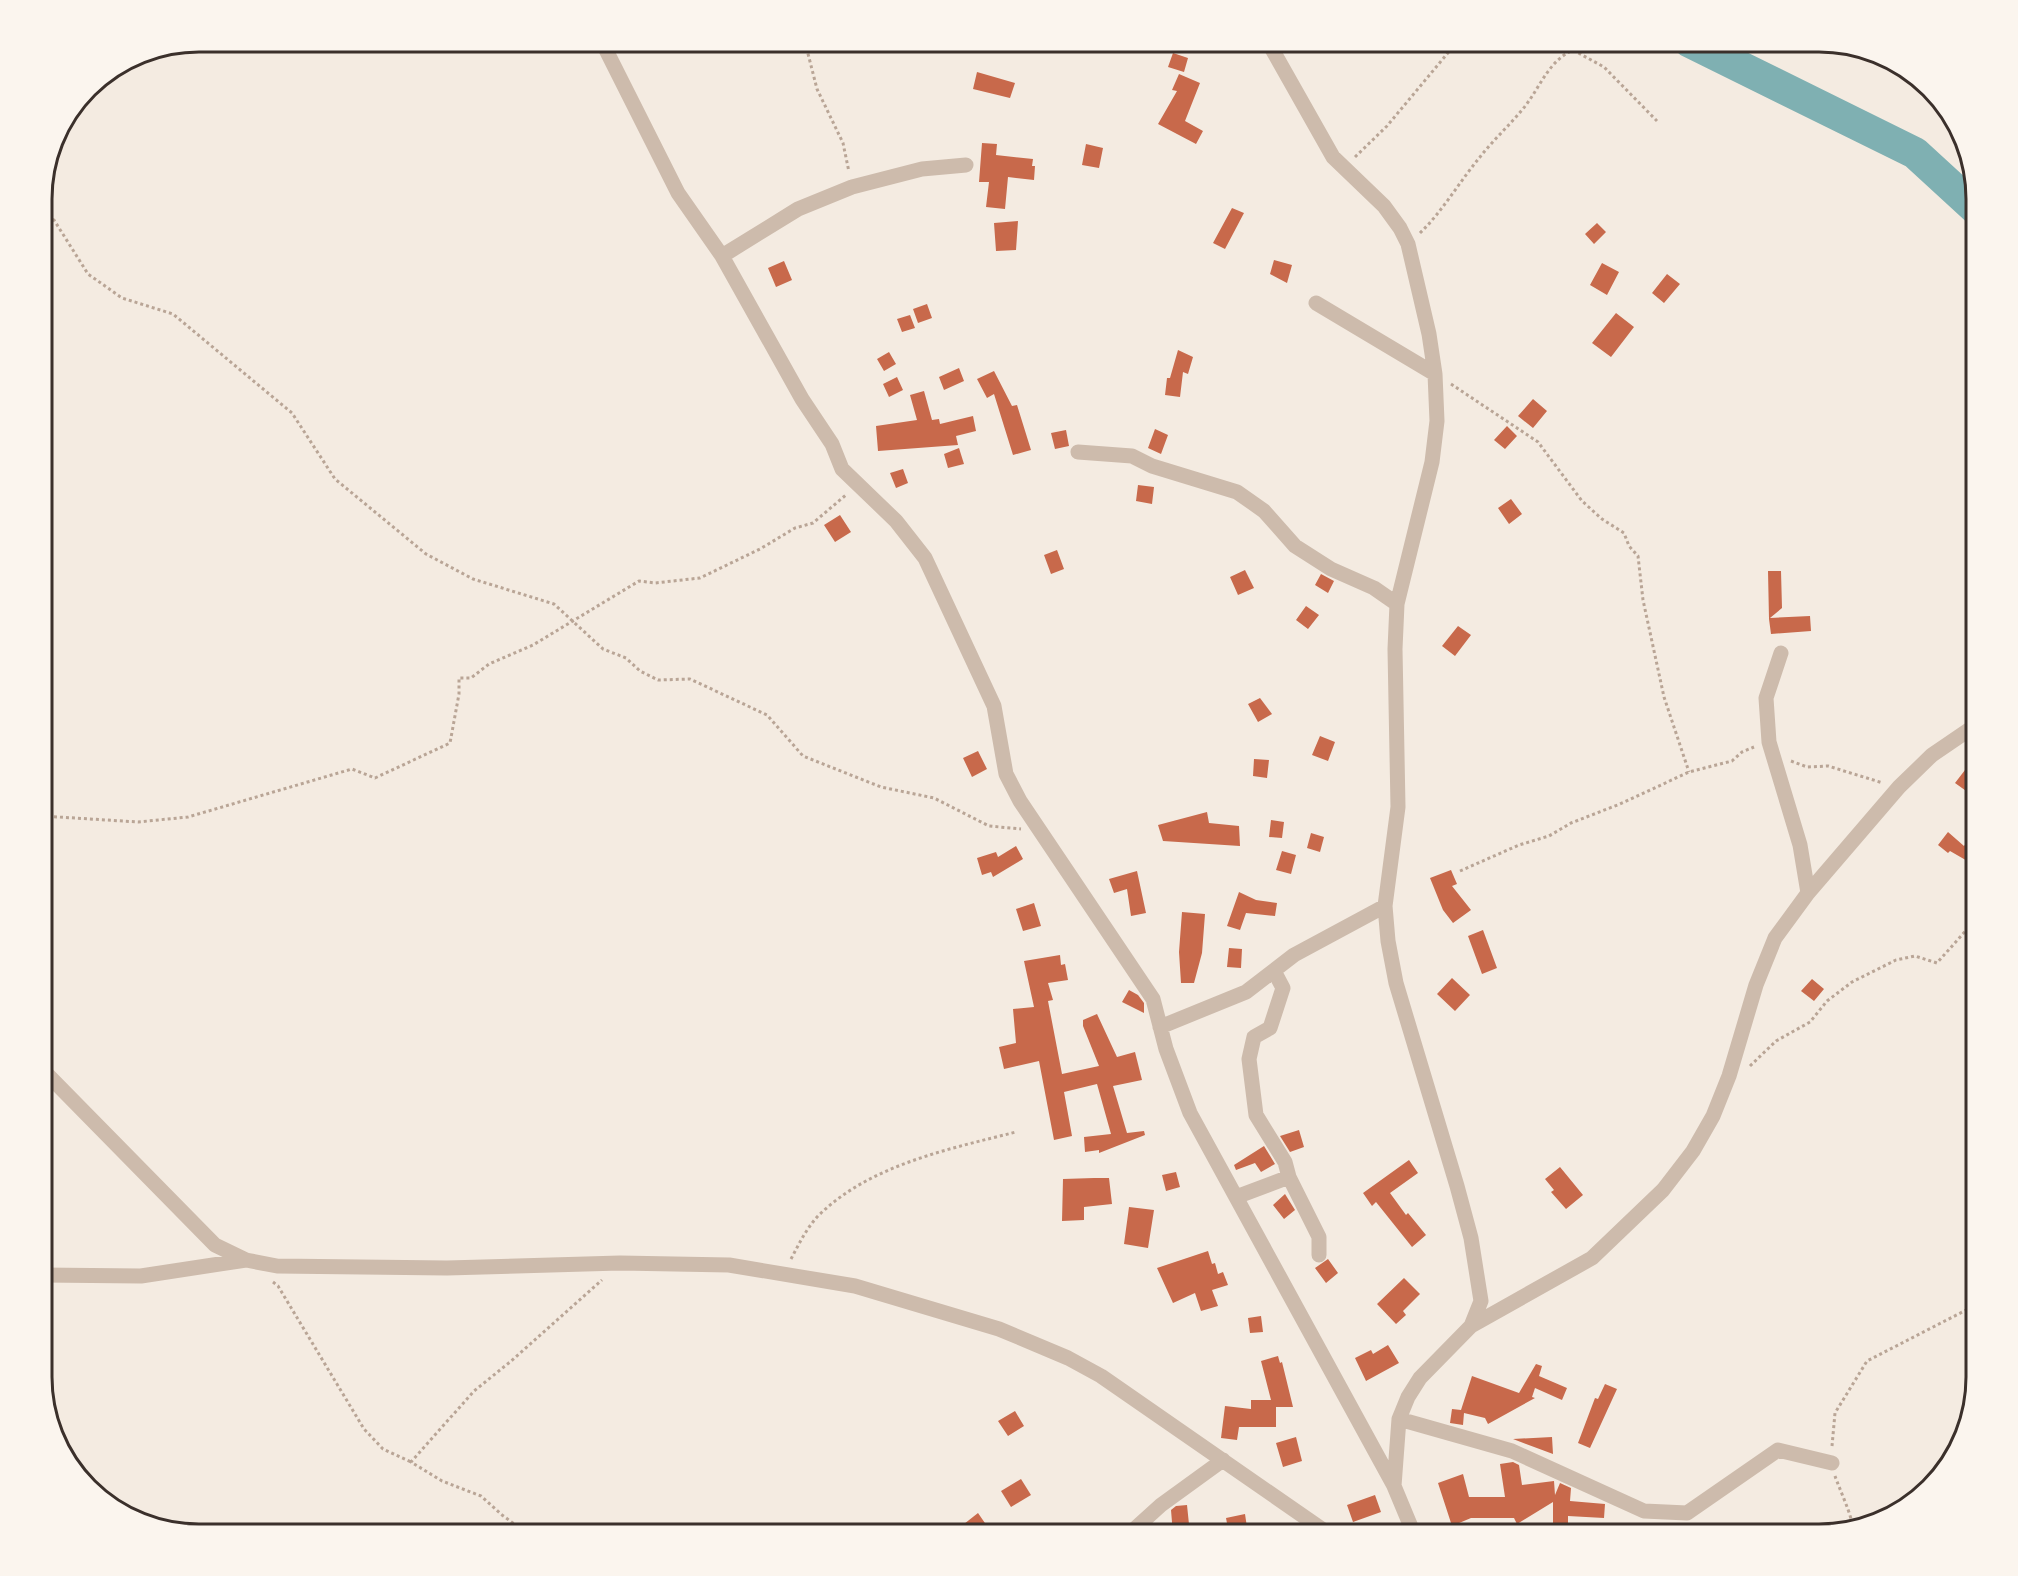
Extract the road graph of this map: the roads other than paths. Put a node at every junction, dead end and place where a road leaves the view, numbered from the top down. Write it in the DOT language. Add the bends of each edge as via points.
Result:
graph roads {
  1 [pos="1273,52"];
  2 [pos="607,53"];
  3 [pos="966,165"];
  4 [pos="722,256"];
  5 [pos="1316,303"];
  6 [pos="1436,374"];
  7 [pos="1078,452"];
  8 [pos="1397,604"];
  9 [pos="1781,653"];
  10 [pos="1966,732"];
  11 [pos="1808,893"];
  12 [pos="1385,906"];
  13 [pos="1274,971"];
  14 [pos="1160,1027"];
  15 [pos="53,1080"];
  16 [pos="1289,1177"];
  17 [pos="1236,1197"];
  18 [pos="1319,1255"];
  19 [pos="246,1260"];
  20 [pos="53,1275"];
  21 [pos="1471,1326"];
  22 [pos="1399,1419"];
  23 [pos="1223,1460"];
  24 [pos="1832,1463"];
  25 [pos="1394,1486"];
  26 [pos="1140,1524"];
  27 [pos="1315,1524"];
  28 [pos="1410,1524"];
  1 -- 6 [label="street" via="1315,127 1346,171 1384,206 1408,244"];
  2 -- 4 [label="street" via="678,193"];
  3 -- 4 [label="street" via="922,169 852,187 798,209"];
  4 -- 14 [label="street" via="802,399 832,444 842,469 896,522 925,558 994,706 1006,774 1020,801 1153,999"];
  5 -- 6 [label="street"];
  6 -- 8 [label="street" via="1437,421 1432,462"];
  7 -- 8 [label="street" via="1132,456 1237,492 1264,511 1295,546"];
  8 -- 12 [label="street" via="1398,807"];
  9 -- 11 [label="street" via="1766,699 1769,742 1800,845"];
  10 -- 11 [label="street" via="1932,754 1899,787"];
  11 -- 21 [label="street" via="1775,938 1713,1116 1693,1151 1663,1190 1592,1258"];
  12 -- 13 [label="street" via="1294,955"];
  12 -- 21 [label="street" via="1396,983 1471,1238 1481,1301"];
  13 -- 14 [label="street" via="1246,992"];
  13 -- 16 [label="street" via="1283,988 1270,1028 1254,1036 1249,1059 1256,1115 1286,1162"];
  14 -- 17 [label="street" via="1190,1113"];
  15 -- 19 [label="street" via="215,1245"];
  16 -- 17 [label="street"];
  16 -- 18 [label="street" via="1319,1237"];
  17 -- 25 [label="street"];
  19 -- 20 [label="street" via="141,1276"];
  19 -- 23 [label="street" via="278,1266 447,1268 620,1263 729,1265 855,1286 999,1329 1068,1358 1101,1376"];
  21 -- 22 [label="street" via="1420,1378"];
  22 -- 24 [label="street" via="1512,1451 1644,1511 1687,1513 1778,1450"];
  22 -- 25 [label="street"];
  23 -- 26 [label="street"];
  23 -- 27 [label="street"];
  25 -- 28 [label="street"];
}
